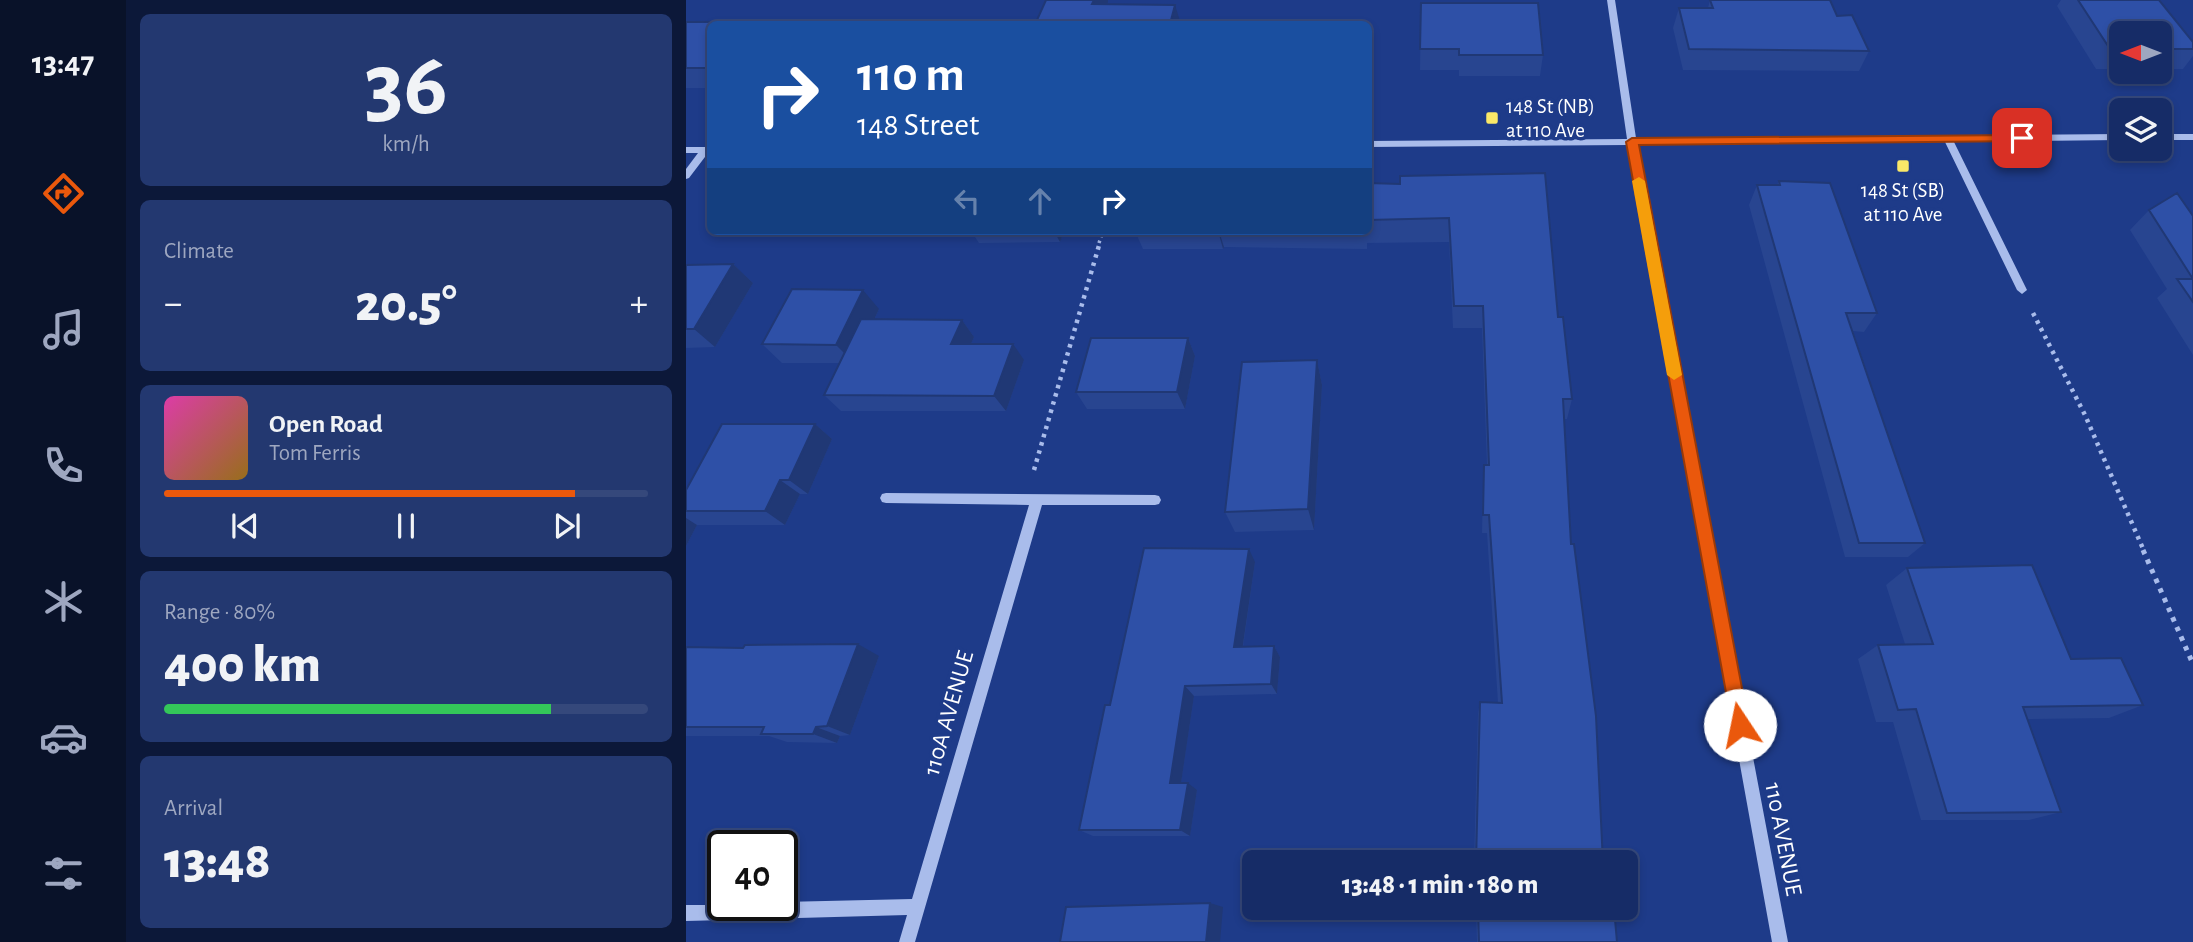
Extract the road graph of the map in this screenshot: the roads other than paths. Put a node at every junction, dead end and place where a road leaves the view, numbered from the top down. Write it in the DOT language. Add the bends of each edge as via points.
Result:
graph roads {
  1 [pos="1611,0"];
  2 [pos="2109,137"];
  3 [pos="2172,137"];
  4 [pos="2193,137"];
  5 [pos="1948,139"];
  6 [pos="1632,142"];
  7 [pos="1372,144"];
  8 [pos="686,150"];
  9 [pos="707,150"];
  10 [pos="707,151"];
  11 [pos="686,176"];
  12 [pos="2022,290"];
  13 [pos="886,498"];
  14 [pos="1037,499"];
  15 [pos="1155,500"];
  16 [pos="917,906"];
  17 [pos="686,912"];
  18 [pos="907,942"];
  19 [pos="1780,942"];
  1 -- 6 [label="street, 110 AVENUE"];
  2 -- 5 [label="street"];
  3 -- 4 [label="street"];
  5 -- 6 [label="street"];
  5 -- 12 [label="street"];
  6 -- 7 [label="street"];
  6 -- 19 [label="street, 110 AVENUE"];
  8 -- 9 [label="street"];
  10 -- 11 [label="street"];
  13 -- 14 [label="street"];
  14 -- 15 [label="street"];
  14 -- 16 [label="street, 110A AVENUE"];
  16 -- 17 [label="street"];
  16 -- 18 [label="street, 110A AVENUE"];
}
